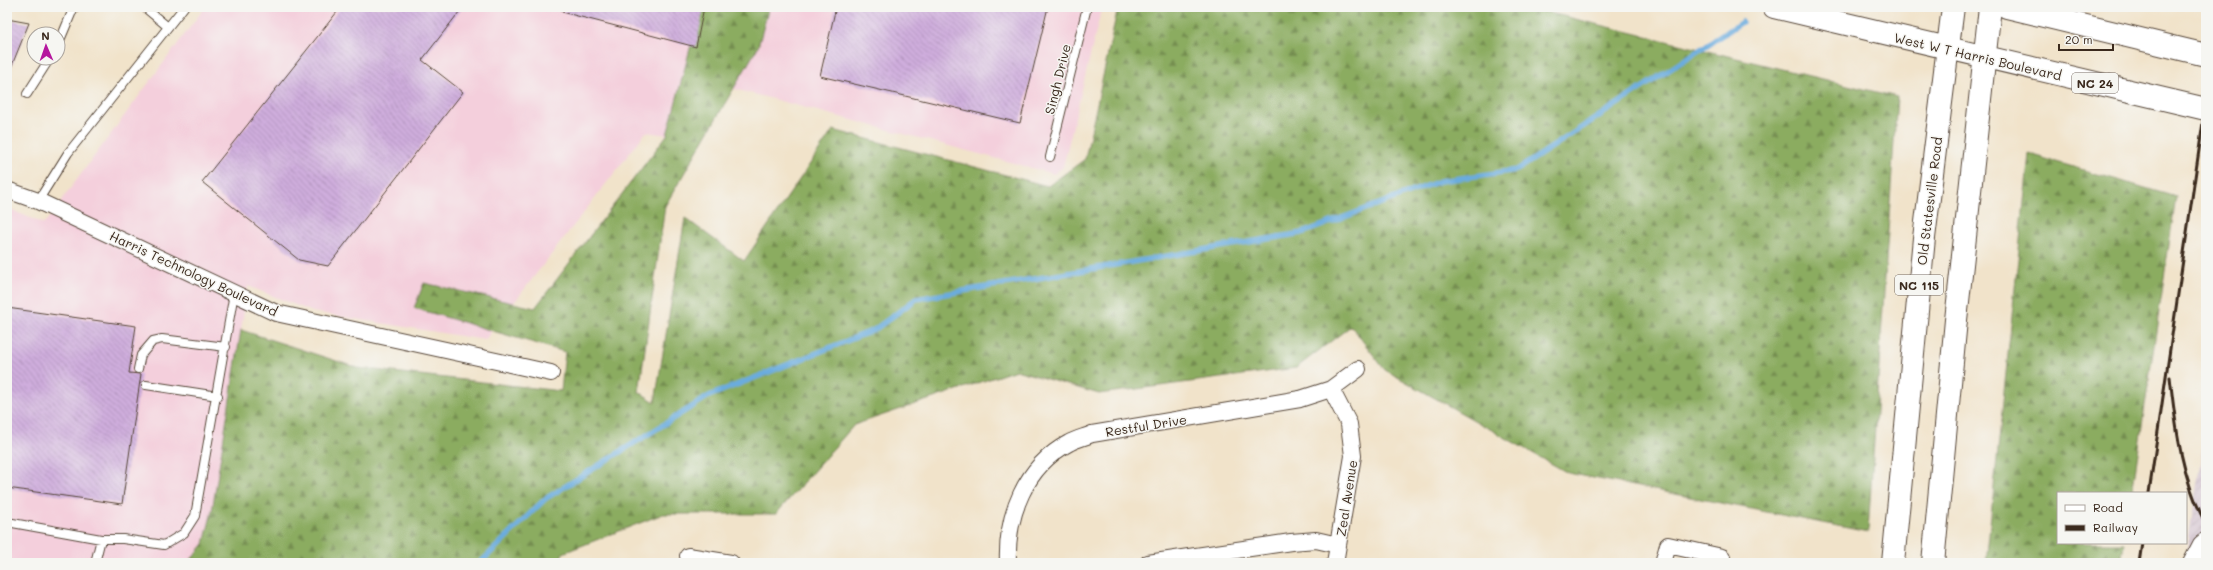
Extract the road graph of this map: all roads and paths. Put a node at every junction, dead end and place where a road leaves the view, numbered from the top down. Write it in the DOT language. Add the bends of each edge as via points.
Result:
graph roads {
  1 [pos="74,7"];
  2 [pos="144,7"];
  3 [pos="184,7"];
  4 [pos="1087,7"];
  5 [pos="1774,7"];
  6 [pos="1953,7"];
  7 [pos="1990,7"];
  8 [pos="2006,7"];
  9 [pos="66,26"];
  10 [pos="168,27"];
  11 [pos="1948,48"];
  12 [pos="2206,55"];
  13 [pos="1984,56"];
  14 [pos="45,66"];
  15 [pos="27,94"];
  16 [pos="2206,109"];
  17 [pos="1050,156"];
  18 [pos="7,190"];
  19 [pos="38,201"];
  20 [pos="234,293"];
  21 [pos="226,347"];
  22 [pos="138,369"];
  23 [pos="1358,369"];
  24 [pos="551,372"];
  25 [pos="146,385"];
  26 [pos="1330,389"];
  27 [pos="218,396"];
  28 [pos="7,522"];
  29 [pos="101,539"];
  30 [pos="2206,540"];
  31 [pos="1338,545"];
  32 [pos="688,556"];
  33 [pos="95,563"];
  34 [pos="731,563"];
  35 [pos="1008,563"];
  36 [pos="1148,563"];
  37 [pos="1335,563"];
  38 [pos="1663,563"];
  39 [pos="1721,563"];
  40 [pos="1893,563"];
  41 [pos="1933,563"];
  42 [pos="2191,563"];
  1 -- 9 [label="lane"];
  2 -- 10 [label="lane"];
  3 -- 10 [label="lane"];
  4 -- 17 [label="lane, Singh Drive"];
  5 -- 11 [label="main road, West W T Harris Boulevard / NC 24"];
  6 -- 11 [label="main road, Old Statesville Road / NC 115"];
  7 -- 13 [label="main road, NC 115"];
  8 -- 12 [label="main road"];
  10 -- 19 [label="lane" via="68,153"];
  11 -- 13 [label="main road, West W T Harris Boulevard / NC 24"];
  11 -- 40 [label="main road, Old Statesville Road / NC 115" via="1924,238"];
  13 -- 16 [label="main road, West W T Harris Boulevard / NC 24"];
  13 -- 41 [label="main road, NC 115"];
  14 -- 15 [label="lane"];
  18 -- 19 [label="street, Harris Technology Boulevard"];
  19 -- 20 [label="street, Harris Technology Boulevard"];
  20 -- 21 [label="lane"];
  20 -- 24 [label="street, Harris Technology Boulevard" via="276,313"];
  21 -- 22 [label="lane" via="162,339 153,341 141,355"];
  21 -- 27 [label="lane"];
  23 -- 26 [label="street, Restful Drive"];
  25 -- 27 [label="lane"];
  26 -- 31 [label="street, Zeal Avenue" via="1349,424 1353,456"];
  26 -- 35 [label="street, Restful Drive" via="1300,399 1092,434 1069,443 1036,469 1026,485 1009,526"];
  27 -- 29 [label="lane" via="195,516 184,533 164,545"];
  28 -- 29 [label="lane"];
  29 -- 33 [label="lane"];
  30 -- 42 [label="street" via="2201,544"];
  31 -- 36 [label="street" via="1316,540 1291,542"];
  31 -- 37 [label="street, Zeal Avenue"];
  32 -- 34 [label="street"];
  38 -- 39 [label="street" via="1668,545 1722,556"];
}
